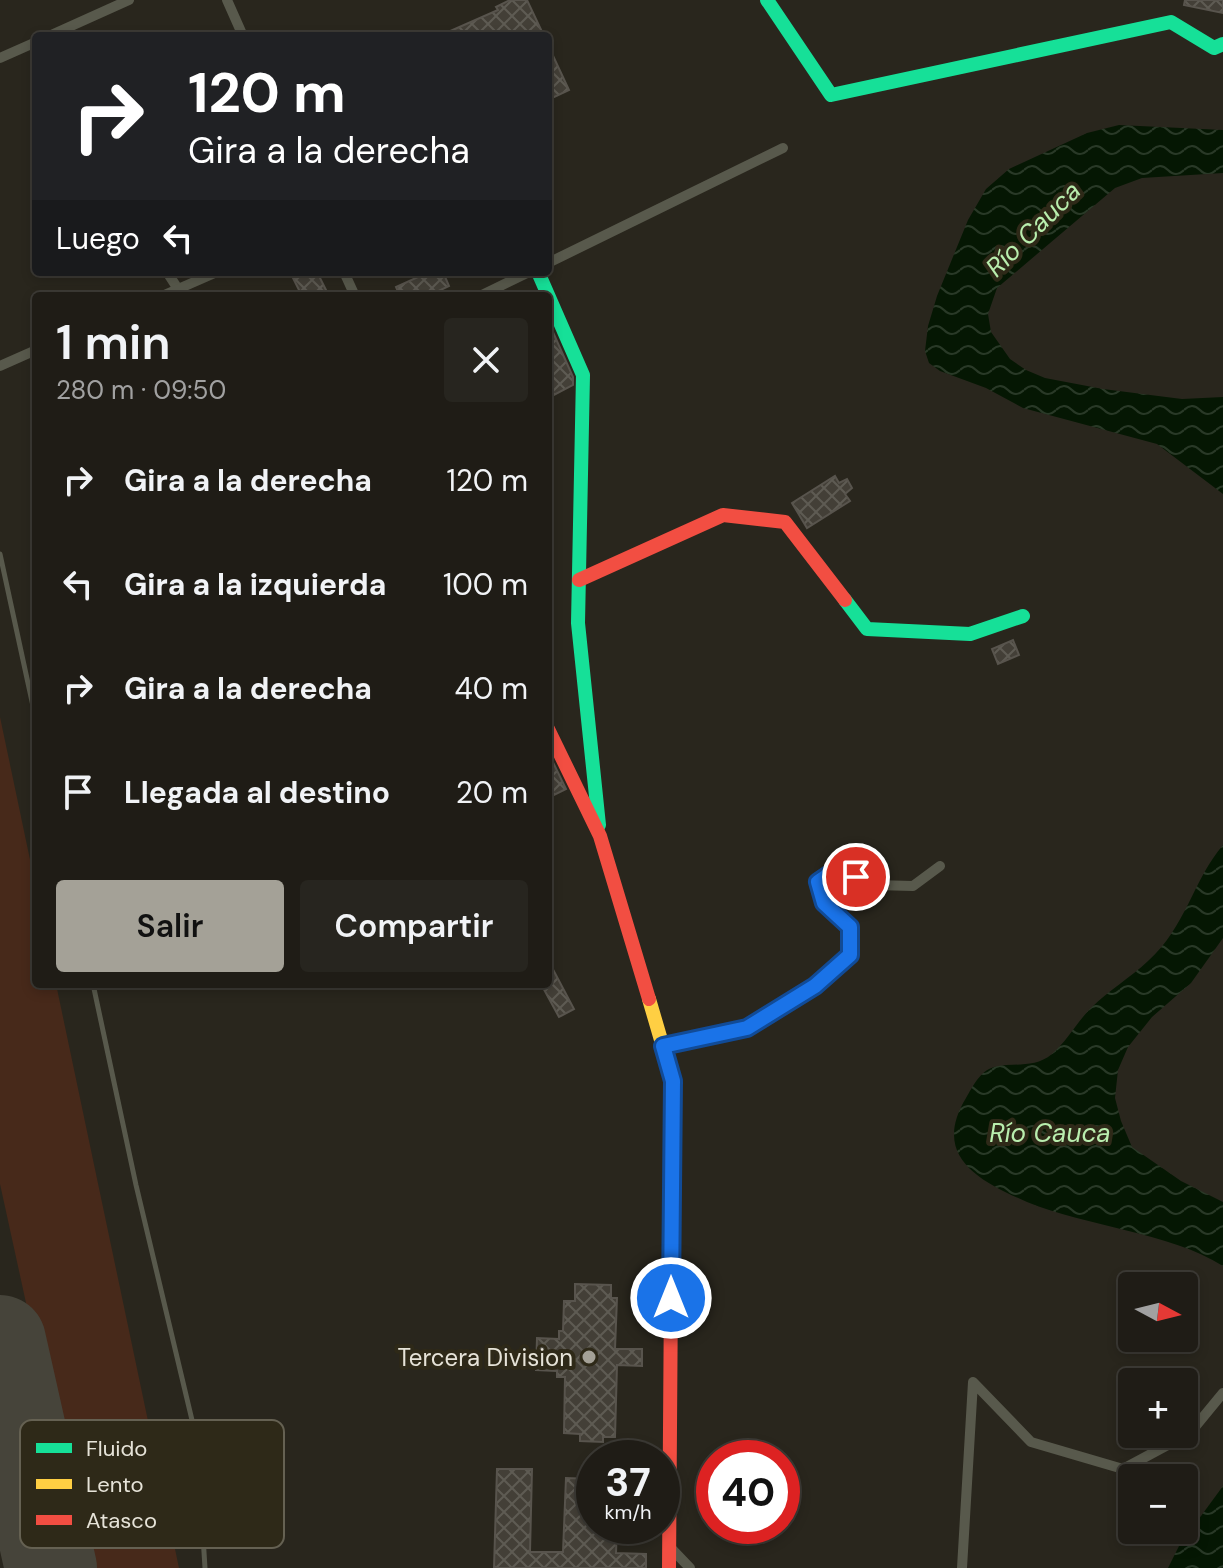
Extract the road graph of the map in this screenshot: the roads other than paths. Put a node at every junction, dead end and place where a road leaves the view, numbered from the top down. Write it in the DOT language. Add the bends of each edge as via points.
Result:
graph roads {
  1 [pos="129,0"];
  2 [pos="227,0"];
  3 [pos="767,0"];
  4 [pos="58,32"];
  5 [pos="241,32"];
  6 [pos="32,44"];
  7 [pos="1223,44"];
  8 [pos="0,58"];
  9 [pos="783,148"];
  10 [pos="552,261"];
  11 [pos="170,276"];
  12 [pos="208,276"];
  13 [pos="521,276"];
  14 [pos="178,289"];
  15 [pos="171,292"];
  16 [pos="488,292"];
  17 [pos="552,304"];
  18 [pos="32,352"];
  19 [pos="0,366"];
  20 [pos="0,554"];
  21 [pos="579,580"];
  22 [pos="1023,616"];
  23 [pos="32,702"];
  24 [pos="552,737"];
  25 [pos="600,836"];
  26 [pos="940,866"];
  27 [pos="94,988"];
  28 [pos="663,1046"];
  29 [pos="1223,1393"];
  30 [pos="192,1420"];
  31 [pos="669,1546"];
  32 [pos="204,1548"];
  33 [pos="205,1568"];
  34 [pos="669,1568"];
  35 [pos="690,1568"];
  36 [pos="962,1568"];
  1 -- 4 [label="street"];
  2 -- 5 [label="street"];
  3 -- 7 [label="street" via="831,95 1171,22 1214,48"];
  6 -- 8 [label="street"];
  9 -- 10 [label="street"];
  11 -- 14 [label="street"];
  12 -- 14 [label="street"];
  13 -- 16 [label="street"];
  14 -- 15 [label="street"];
  17 -- 21 [label="street" via="583,375"];
  18 -- 19 [label="street"];
  20 -- 23 [label="lane"];
  21 -- 22 [label="street" via="723,515 785,522 867,629 970,634"];
  21 -- 25 [label="street" via="578,623"];
  24 -- 25 [label="street"];
  25 -- 28 [label="street"];
  26 -- 28 [label="street" via="913,886 875,885 837,869 827,875 818,882 824,903 850,927 850,955 815,986 747,1028"];
  27 -- 30 [label="lane"];
  28 -- 31 [label="street" via="673,1081"];
  29 -- 36 [label="street" via="1190,1433 1123,1469 1031,1442 973,1382"];
  31 -- 34 [label="street"];
  31 -- 35 [label="street"];
  32 -- 33 [label="lane"];
}
